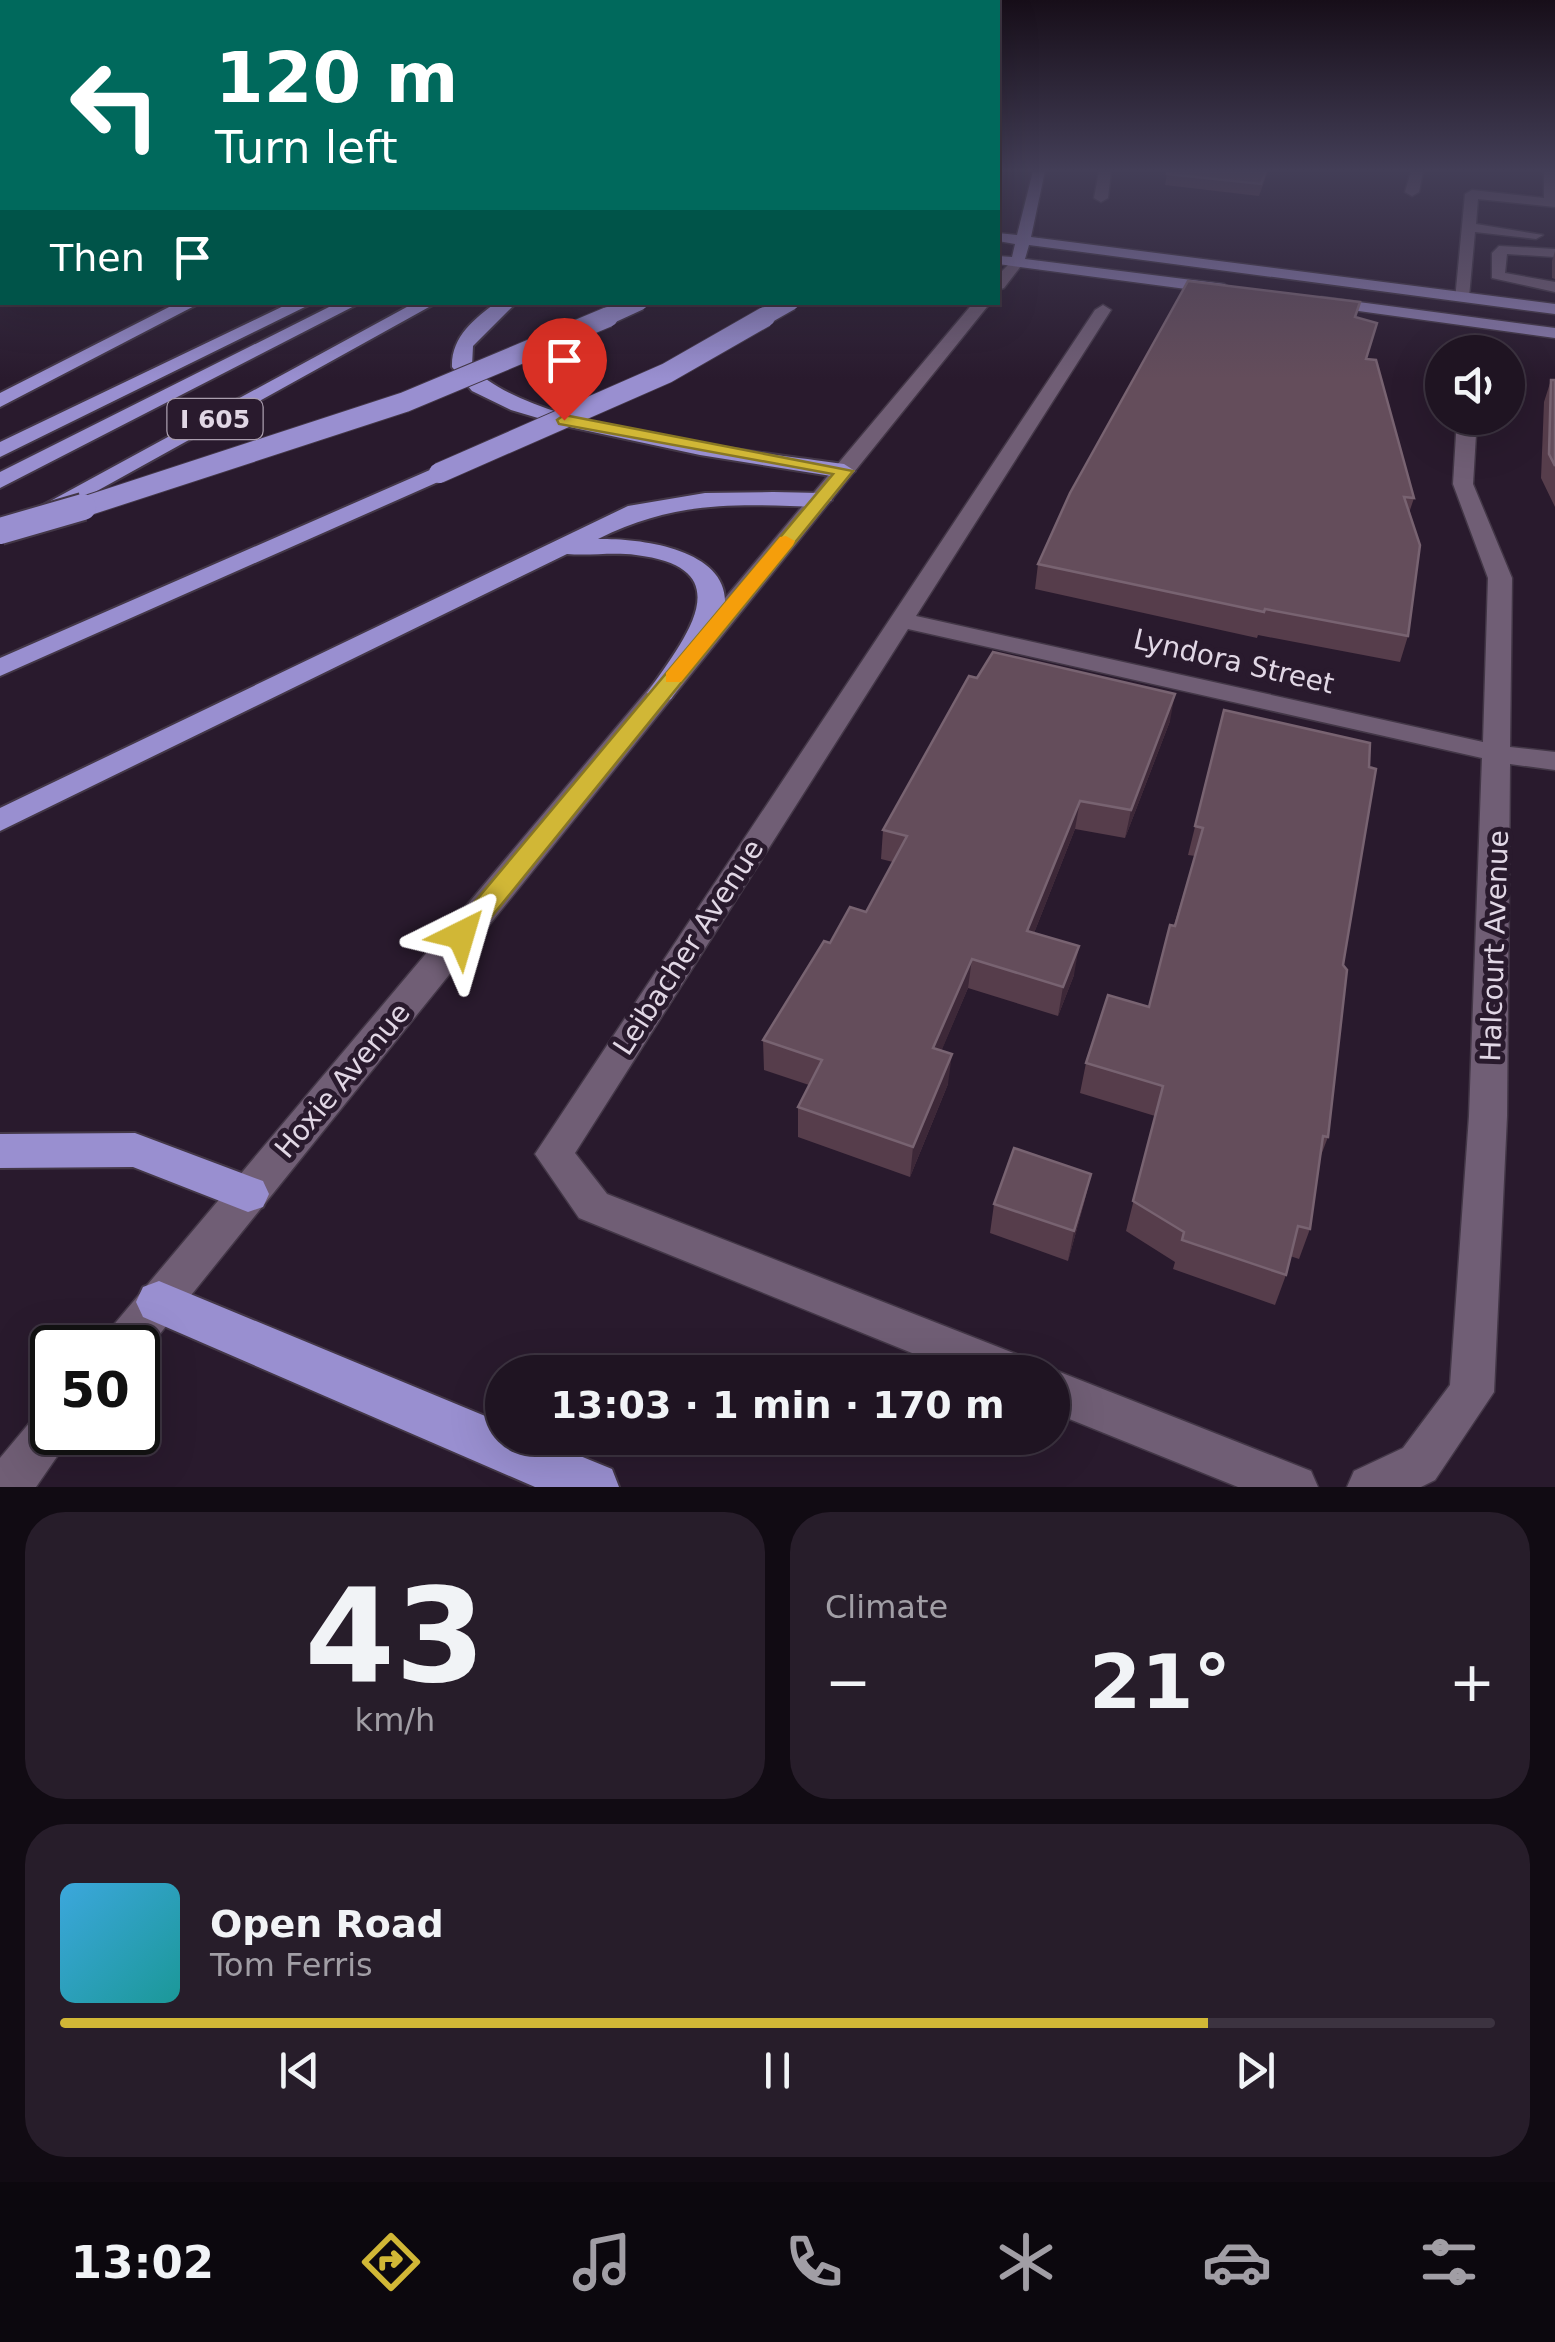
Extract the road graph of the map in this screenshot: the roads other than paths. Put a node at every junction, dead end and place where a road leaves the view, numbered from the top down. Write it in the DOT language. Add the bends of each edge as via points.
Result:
graph roads {
  1 [pos="1025,240"];
  2 [pos="1028,240"];
  3 [pos="1467,240"];
  4 [pos="1555,253"];
  5 [pos="1000,260"];
  6 [pos="1016,262"];
  7 [pos="1000,282"];
  8 [pos="1555,287"];
  9 [pos="1238,291"];
  10 [pos="1461,297"];
  11 [pos="1297,299"];
  12 [pos="164,305"];
  13 [pos="188,305"];
  14 [pos="300,305"];
  15 [pos="348,305"];
  16 [pos="424,305"];
  17 [pos="506,305"];
  18 [pos="633,305"];
  19 [pos="786,305"];
  20 [pos="981,305"];
  21 [pos="1103,310"];
  22 [pos="1555,310"];
  23 [pos="1555,333"];
  24 [pos="0,380"];
  25 [pos="0,401"];
  26 [pos="1465,435"];
  27 [pos="0,450"];
  28 [pos="844,471"];
  29 [pos="0,481"];
  30 [pos="820,500"];
  31 [pos="0,532"];
  32 [pos="548,551"];
  33 [pos="900,620"];
  34 [pos="0,668"];
  35 [pos="661,693"];
  36 [pos="1500,754"];
  37 [pos="1555,761"];
  38 [pos="0,821"];
  39 [pos="0,1151"];
  40 [pos="248,1194"];
  41 [pos="158,1302"];
  42 [pos="140,1325"];
  43 [pos="966,1355"];
  44 [pos="1070,1397"];
  45 [pos="33,1455"];
  46 [pos="6,1487"];
  47 [pos="594,1487"];
  48 [pos="1295,1487"];
  49 [pos="1370,1487"];
  1 -- 6 [label="main road"];
  2 -- 10 [label="main road"];
  3 -- 10 [label="street"];
  4 -- 8 [label="street" via="1504,249 1498,274"];
  5 -- 6 [label="main road"];
  6 -- 7 [label="street"];
  6 -- 9 [label="main road"];
  10 -- 22 [label="main road"];
  11 -- 23 [label="main road"];
  12 -- 24 [label="highway"];
  13 -- 25 [label="highway"];
  14 -- 27 [label="highway, I 605"];
  15 -- 29 [label="highway"];
  16 -- 31 [label="highway, I 605"];
  17 -- 28 [label="highway" via="468,338 462,354 462,370 476,388 500,401 595,427"];
  18 -- 31 [label="highway, bridge" via="444,388 297,441"];
  19 -- 34 [label="highway, bridge" via="666,373"];
  20 -- 28 [label="street, Hoxie Avenue"];
  21 -- 33 [label="street, Leibacher Avenue"];
  26 -- 36 [label="street, Halcourt Avenue" via="1463,484 1500,578"];
  28 -- 30 [label="street, Hoxie Avenue"];
  30 -- 32 [label="highway" via="680,500"];
  30 -- 35 [label="street, Hoxie Avenue"];
  32 -- 35 [label="highway" via="633,546 666,553 706,577 714,594 710,619"];
  32 -- 38 [label="highway"];
  33 -- 36 [label="street, Lyndora Street"];
  33 -- 43 [label="street, Leibacher Avenue" via="554,1154 593,1206"];
  35 -- 40 [label="street, Hoxie Avenue"];
  36 -- 37 [label="street, Lyndora Street"];
  36 -- 49 [label="street, Halcourt Avenue" via="1472,1392 1419,1464"];
  39 -- 40 [label="highway" via="135,1150"];
  40 -- 41 [label="street, Hoxie Avenue"];
  41 -- 42 [label="street, Hoxie Avenue"];
  41 -- 47 [label="highway"];
  44 -- 48 [label="street"];
  45 -- 46 [label="street"];
}
